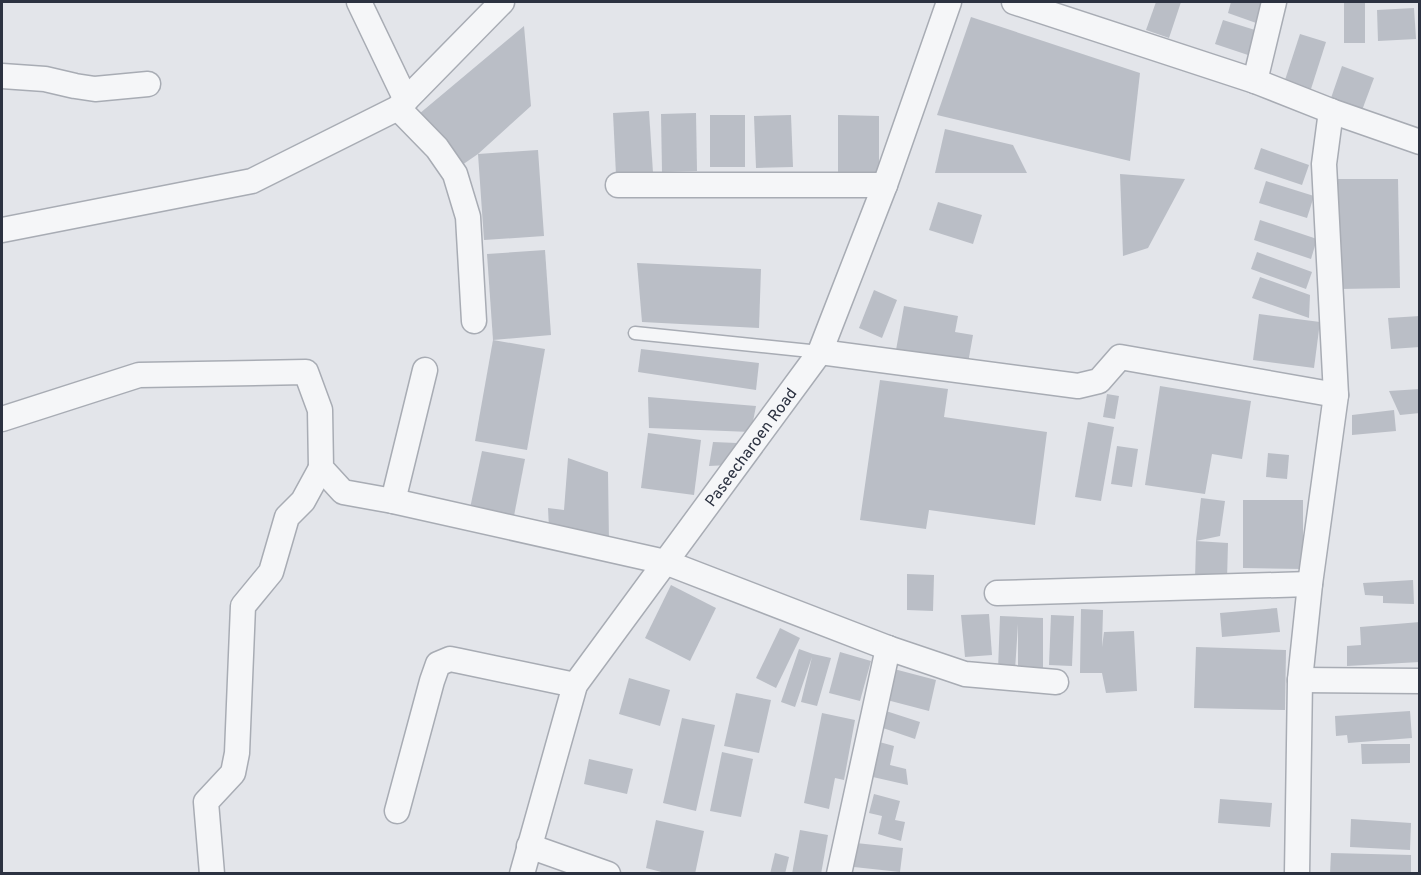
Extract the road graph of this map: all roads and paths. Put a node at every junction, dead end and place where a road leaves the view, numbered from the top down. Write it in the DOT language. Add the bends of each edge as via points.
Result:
graph roads {
  1 [pos="359,2"];
  2 [pos="502,2"];
  3 [pos="949,2"];
  4 [pos="1014,2"];
  5 [pos="1274,2"];
  6 [pos="2,76"];
  7 [pos="1255,81"];
  8 [pos="148,84"];
  9 [pos="402,104"];
  10 [pos="1331,111"];
  11 [pos="1419,142"];
  12 [pos="885,184"];
  13 [pos="618,185"];
  14 [pos="2,230"];
  15 [pos="474,321"];
  16 [pos="635,333"];
  17 [pos="820,352"];
  18 [pos="425,370"];
  19 [pos="1336,395"];
  20 [pos="2,419"];
  21 [pos="321,468"];
  22 [pos="393,501"];
  23 [pos="665,562"];
  24 [pos="1310,584"];
  25 [pos="997,593"];
  26 [pos="888,648"];
  27 [pos="1300,680"];
  28 [pos="1419,681"];
  29 [pos="1056,682"];
  30 [pos="574,685"];
  31 [pos="398,811"];
  32 [pos="530,846"];
  33 [pos="212,873"];
  34 [pos="522,873"];
  35 [pos="608,873"];
  36 [pos="839,873"];
  37 [pos="1297,873"];
  1 -- 9 [label="street"];
  2 -- 9 [label="street"];
  3 -- 12 [label="street, Paseecharoen Road"];
  4 -- 7 [label="street"];
  5 -- 7 [label="street"];
  6 -- 8 [label="street" via="95,89"];
  7 -- 10 [label="street"];
  9 -- 14 [label="street" via="252,181"];
  9 -- 15 [label="street" via="455,174 468,217"];
  10 -- 11 [label="street"];
  10 -- 19 [label="street" via="1324,164"];
  12 -- 13 [label="street"];
  12 -- 17 [label="street, Paseecharoen Road"];
  16 -- 17 [label="lane"];
  17 -- 19 [label="street" via="1078,386 1100,381 1120,357"];
  17 -- 23 [label="street, Paseecharoen Road"];
  18 -- 22 [label="street"];
  19 -- 24 [label="street"];
  20 -- 21 [label="street" via="139,375 306,372 320,411"];
  21 -- 22 [label="street" via="343,492"];
  21 -- 33 [label="street" via="303,501 287,517 272,572 243,606 237,753 233,773 206,802"];
  22 -- 23 [label="street"];
  23 -- 26 [label="street"];
  23 -- 30 [label="street, Paseecharoen Road"];
  24 -- 25 [label="street"];
  24 -- 27 [label="street"];
  26 -- 29 [label="street" via="965,674"];
  26 -- 36 [label="street"];
  27 -- 28 [label="street"];
  27 -- 37 [label="street"];
  30 -- 31 [label="street" via="450,659 438,664"];
  30 -- 32 [label="street, Paseecharoen Road"];
  32 -- 34 [label="street, Paseecharoen Road"];
  32 -- 35 [label="street"];
}
